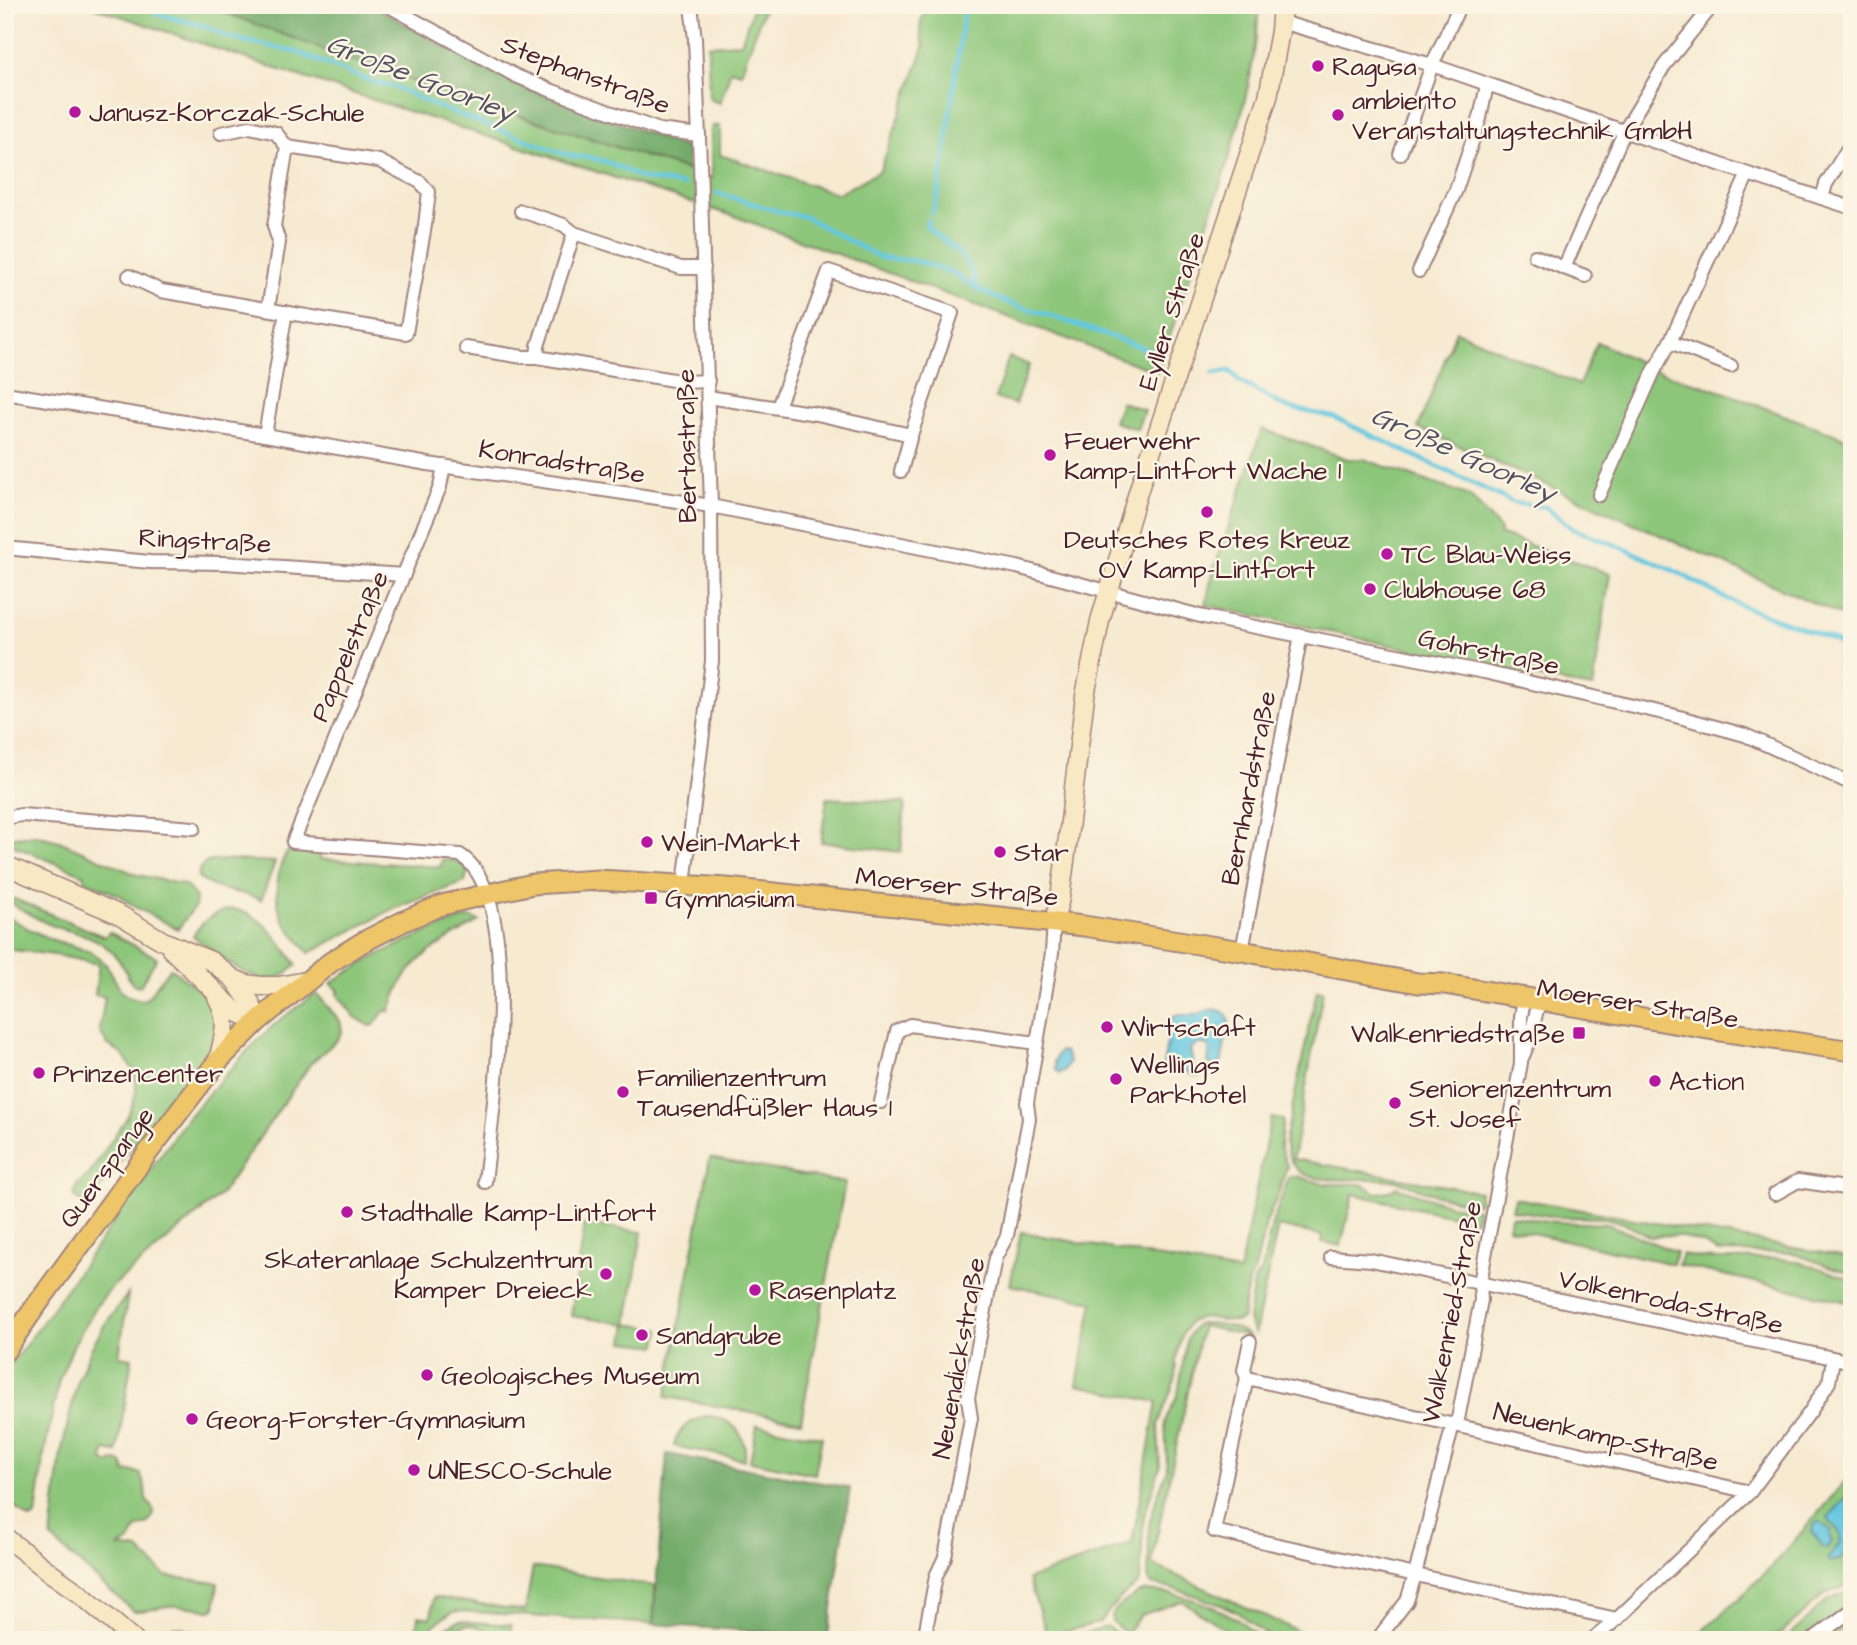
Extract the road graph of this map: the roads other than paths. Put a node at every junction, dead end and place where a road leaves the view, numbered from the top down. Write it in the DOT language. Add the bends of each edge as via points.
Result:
graph roads {
  1 [pos="387,5"];
  2 [pos="691,5"];
  3 [pos="1460,5"];
  4 [pos="1713,5"];
  5 [pos="1281,14"];
  6 [pos="1432,65"];
  7 [pos="1487,85"];
  8 [pos="1625,130"];
  9 [pos="221,133"];
  10 [pos="699,135"];
  11 [pos="1852,142"];
  12 [pos="287,147"];
  13 [pos="1400,154"];
  14 [pos="1748,174"];
  15 [pos="1822,198"];
  16 [pos="1852,208"];
  17 [pos="521,211"];
  18 [pos="574,233"];
  19 [pos="1535,256"];
  20 [pos="704,268"];
  21 [pos="1564,268"];
  22 [pos="1419,271"];
  23 [pos="129,276"];
  24 [pos="1586,276"];
  25 [pos="268,309"];
  26 [pos="286,312"];
  27 [pos="1670,342"];
  28 [pos="466,348"];
  29 [pos="537,357"];
  30 [pos="1731,366"];
  31 [pos="708,381"];
  32 [pos="5,393"];
  33 [pos="708,397"];
  34 [pos="778,407"];
  35 [pos="265,435"];
  36 [pos="911,435"];
  37 [pos="444,466"];
  38 [pos="901,471"];
  39 [pos="1599,495"];
  40 [pos="711,506"];
  41 [pos="5,548"];
  42 [pos="404,575"];
  43 [pos="1109,590"];
  44 [pos="1301,635"];
  45 [pos="1852,784"];
  46 [pos="5,818"];
  47 [pos="194,828"];
  48 [pos="5,865"];
  49 [pos="684,884"];
  50 [pos="488,894"];
  51 [pos="1054,922"];
  52 [pos="163,941"];
  53 [pos="1242,951"];
  54 [pos="234,979"];
  55 [pos="306,981"];
  56 [pos="214,991"];
  57 [pos="1531,1006"];
  58 [pos="258,1021"];
  59 [pos="1037,1042"];
  60 [pos="1852,1052"];
  61 [pos="218,1061"];
  62 [pos="1852,1062"];
  63 [pos="881,1102"];
  64 [pos="485,1182"];
  65 [pos="1852,1188"];
  66 [pos="1775,1194"];
  67 [pos="1332,1257"];
  68 [pos="1480,1283"];
  69 [pos="1250,1341"];
  70 [pos="5,1351"];
  71 [pos="1833,1359"];
  72 [pos="1852,1362"];
  73 [pos="1247,1378"];
  74 [pos="1453,1424"];
  75 [pos="1750,1492"];
  76 [pos="5,1523"];
  77 [pos="5,1537"];
  78 [pos="1415,1575"];
  79 [pos="79,1593"];
  80 [pos="1852,1611"];
  81 [pos="1617,1619"];
  82 [pos="134,1640"];
  83 [pos="923,1640"];
  84 [pos="1377,1640"];
  85 [pos="1592,1640"];
  86 [pos="1812,1640"];
  1 -- 10 [label="street, Stephanstraße" via="516,76 659,130"];
  2 -- 10 [label="street, Bertastraße"];
  3 -- 6 [label="street"];
  4 -- 8 [label="street" via="1664,66"];
  5 -- 6 [label="street"];
  5 -- 43 [label="main road, Eyller Straße" via="1268,97"];
  6 -- 7 [label="street"];
  6 -- 13 [label="street"];
  7 -- 8 [label="street"];
  7 -- 22 [label="street" via="1456,190"];
  8 -- 14 [label="street"];
  8 -- 21 [label="street"];
  9 -- 12 [label="street" via="250,127 276,133"];
  10 -- 20 [label="street, Bertastraße"];
  11 -- 15 [label="street"];
  12 -- 25 [label="street" via="274,226 279,242"];
  12 -- 26 [label="street" via="379,161 429,192 406,333"];
  14 -- 15 [label="street"];
  14 -- 27 [label="street"];
  15 -- 16 [label="street"];
  17 -- 18 [label="street" via="564,225"];
  18 -- 20 [label="street" via="681,268"];
  18 -- 29 [label="street"];
  19 -- 21 [label="street"];
  20 -- 31 [label="street, Bertastraße"];
  21 -- 24 [label="street"];
  23 -- 25 [label="street" via="161,291"];
  25 -- 26 [label="street"];
  26 -- 35 [label="street"];
  27 -- 30 [label="street"];
  27 -- 39 [label="street"];
  28 -- 29 [label="street"];
  29 -- 31 [label="street" via="685,382"];
  31 -- 33 [label="street, Bertastraße"];
  32 -- 35 [label="street, Konradstraße"];
  33 -- 34 [label="street"];
  33 -- 40 [label="street, Bertastraße"];
  34 -- 36 [label="street"];
  34 -- 36 [label="street" via="830,271 952,313"];
  35 -- 37 [label="street, Konradstraße"];
  36 -- 38 [label="street"];
  37 -- 40 [label="street, Konradstraße"];
  37 -- 42 [label="street, Pappelstraße"];
  40 -- 43 [label="street, Konradstraße" via="1017,567"];
  40 -- 49 [label="street, Bertastraße" via="712,662"];
  41 -- 42 [label="street, Ringstraße" via="150,562"];
  42 -- 50 [label="street, Pappelstraße" via="293,842 460,855"];
  43 -- 44 [label="street, Gohrstraße" via="1204,617"];
  43 -- 51 [label="main road, Eyller Straße" via="1088,677"];
  44 -- 45 [label="street, Gohrstraße" via="1672,715 1745,736"];
  44 -- 53 [label="street, Bernhardstraße"];
  46 -- 47 [label="street" via="21,815"];
  48 -- 52 [label="main road, Moerser Straße" via="120,915"];
  49 -- 50 [label="main road, Moerser Straße" via="599,880 533,884"];
  49 -- 51 [label="main road, Moerser Straße"];
  50 -- 55 [label="main road, Moerser Straße" via="406,920 363,942"];
  50 -- 64 [label="street" via="495,919 501,1022"];
  51 -- 53 [label="main road, Moerser Straße"];
  51 -- 59 [label="street, Neuendickstraße"];
  52 -- 54 [label="main road, Moerser Straße" via="211,961"];
  52 -- 56 [label="main road, Moerser Straße"];
  53 -- 57 [label="main road, Moerser Straße" via="1418,983 1474,1000"];
  54 -- 55 [label="main road, Moerser Straße" via="260,986"];
  54 -- 58 [label="main road, Moerser Straße"];
  55 -- 58 [label="main road, Moerser Straße"];
  56 -- 58 [label="main road, Moerser Straße" via="236,1012"];
  56 -- 61 [label="main road, Moerser Straße" via="226,1020"];
  57 -- 60 [label="main road, Moerser Straße"];
  57 -- 62 [label="main road, Moerser Straße" via="1732,1045"];
  57 -- 68 [label="street, Walkenried-Straße"];
  58 -- 61 [label="main road, Querspange"];
  59 -- 63 [label="street" via="910,1025 897,1031"];
  59 -- 83 [label="street, Neuendickstraße" via="1018,1181 1007,1236 995,1258 968,1398 971,1418 945,1557 936,1576"];
  61 -- 70 [label="main road, Querspange"];
  65 -- 66 [label="street" via="1798,1181"];
  67 -- 68 [label="street, Volkenroda-Straße" via="1371,1260"];
  68 -- 71 [label="street, Volkenroda-Straße"];
  68 -- 74 [label="street, Walkenried-Straße" via="1481,1300 1458,1419"];
  69 -- 73 [label="street" via="1244,1370"];
  71 -- 72 [label="street, Volkenroda-Straße"];
  71 -- 75 [label="street" via="1829,1382"];
  73 -- 74 [label="street, Neuenkamp-Straße"];
  73 -- 78 [label="street" via="1214,1531"];
  74 -- 75 [label="street, Neuenkamp-Straße"];
  74 -- 78 [label="street, Walkenried-Straße"];
  75 -- 81 [label="street"];
  76 -- 79 [label="main road" via="60,1570"];
  77 -- 79 [label="main road"];
  78 -- 81 [label="street"];
  78 -- 84 [label="street, Walkenried-Straße" via="1407,1601"];
  79 -- 82 [label="main road"];
  80 -- 86 [label="street"];
  81 -- 85 [label="street"];
}
